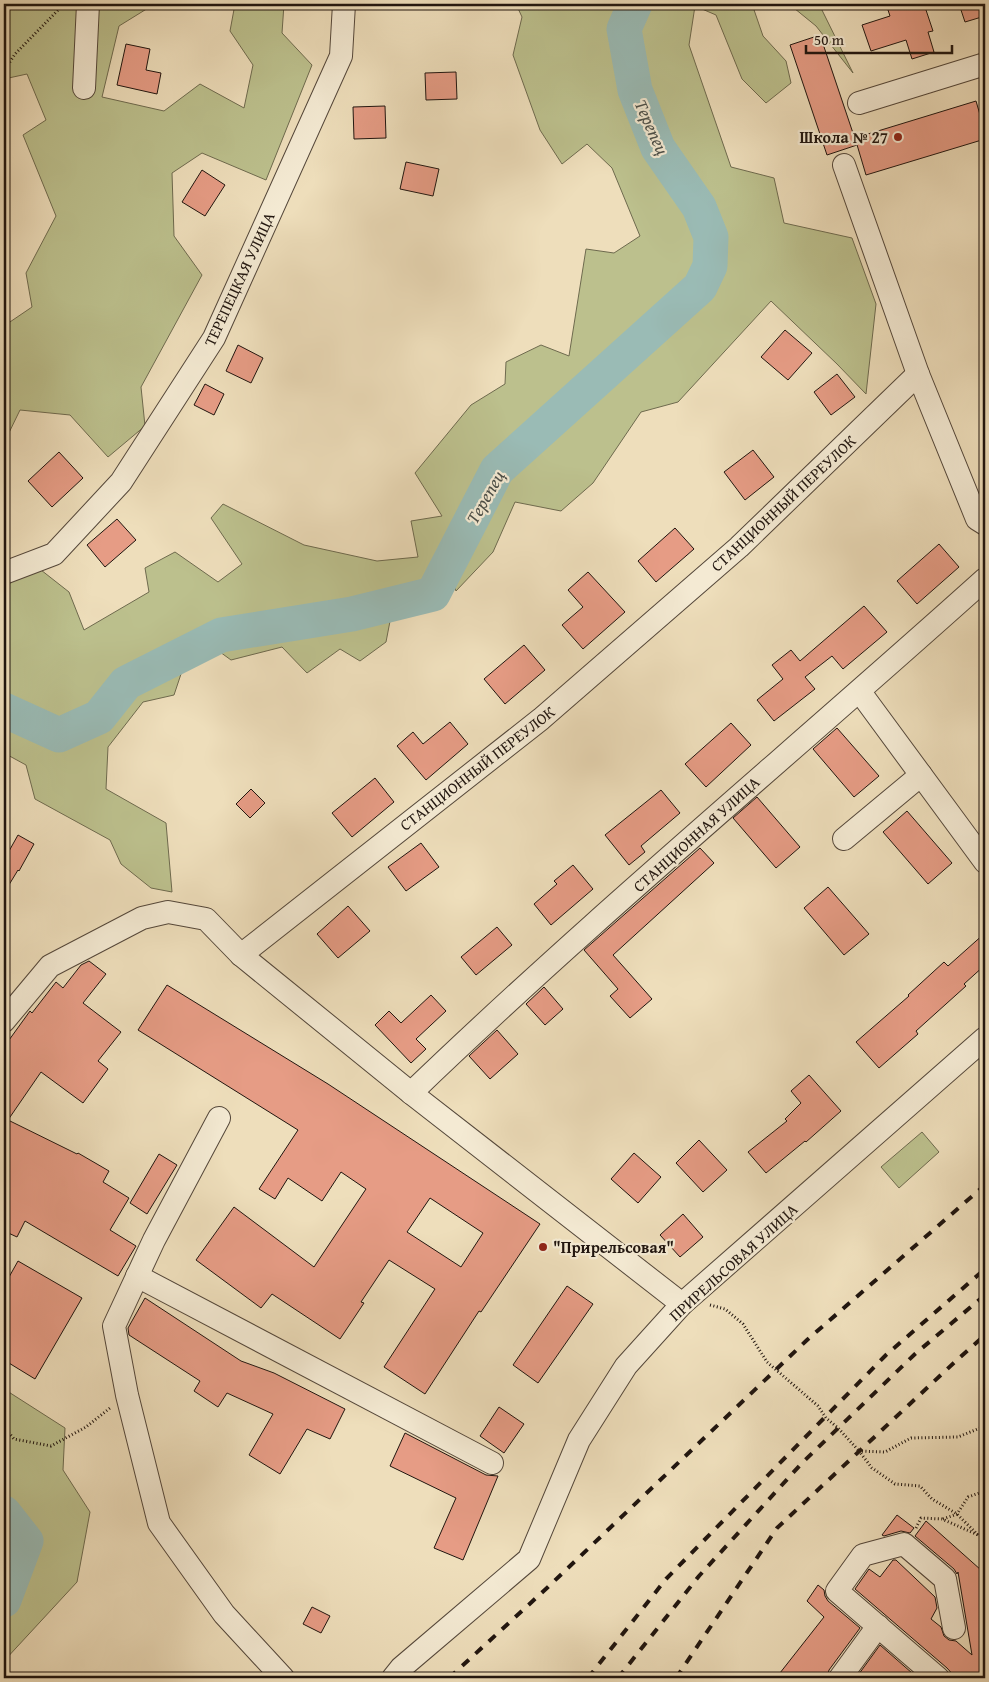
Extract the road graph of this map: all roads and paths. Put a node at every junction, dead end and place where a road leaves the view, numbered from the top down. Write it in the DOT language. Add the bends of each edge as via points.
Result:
graph roads {
  1 [pos="64,4"];
  2 [pos="88,4"];
  3 [pos="344,4"];
  4 [pos="984,67"];
  5 [pos="4,71"];
  6 [pos="84,88"];
  7 [pos="860,103"];
  8 [pos="844,165"];
  9 [pos="918,374"];
  10 [pos="985,524"];
  11 [pos="4,573"];
  12 [pos="985,579"];
  13 [pos="860,692"];
  14 [pos="921,775"];
  15 [pos="844,839"];
  16 [pos="985,862"];
  17 [pos="241,955"];
  18 [pos="4,1021"];
  19 [pos="985,1038"];
  20 [pos="410,1093"];
  21 [pos="219,1118"];
  22 [pos="137,1276"];
  23 [pos="682,1304"];
  24 [pos="127,1395"];
  25 [pos="985,1426"];
  26 [pos="4,1427"];
  27 [pos="859,1451"];
  28 [pos="492,1463"];
  29 [pos="985,1491"];
  30 [pos="957,1514"];
  31 [pos="942,1519"];
  32 [pos="978,1535"];
  33 [pos="985,1538"];
  34 [pos="904,1544"];
  35 [pos="878,1626"];
  36 [pos="954,1628"];
  37 [pos="932,1676"];
  38 [pos="283,1678"];
  39 [pos="393,1678"];
  40 [pos="840,1678"];
  1 -- 5 [label="path" via="15,54"];
  2 -- 6 [label="street"];
  3 -- 11 [label="street, ТЕРЕПЕЦКАЯ УЛИЦА" via="341,56 214,338 122,482 54,554"];
  4 -- 7 [label="street"];
  8 -- 9 [label="street"];
  9 -- 10 [label="street" via="977,519"];
  9 -- 17 [label="street, СТАНЦИОННЫЙ ПЕРЕУЛОК" via="739,547 541,719"];
  12 -- 13 [label="street, СТАНЦИОННАЯ УЛИЦА"];
  13 -- 14 [label="street"];
  13 -- 20 [label="street, СТАНЦИОННАЯ УЛИЦА" via="487,1020"];
  14 -- 15 [label="street"];
  14 -- 16 [label="street"];
  17 -- 18 [label="street" via="206,919 168,912 142,918 50,966"];
  17 -- 20 [label="street"];
  19 -- 23 [label="street, ПРИРЕЛЬСОВАЯ УЛИЦА"];
  20 -- 23 [label="street"];
  21 -- 22 [label="street"];
  22 -- 24 [label="street" via="114,1326"];
  22 -- 28 [label="street"];
  23 -- 27 [label="path" via="725,1309 743,1324 768,1362 818,1406"];
  23 -- 39 [label="street, ПРИРЕЛЬСОВАЯ УЛИЦА" via="626,1366 579,1440 529,1559"];
  24 -- 26 [label="path" via="86,1427 51,1446 14,1439"];
  24 -- 38 [label="street" via="159,1523 224,1614"];
  25 -- 27 [label="path" via="958,1437 911,1438 885,1452"];
  27 -- 30 [label="path" via="872,1468 895,1484 920,1486 932,1499"];
  29 -- 30 [label="path" via="968,1497"];
  30 -- 31 [label="path"];
  30 -- 32 [label="path"];
  31 -- 32 [label="path"];
  31 -- 34 [label="path" via="922,1518"];
  32 -- 33 [label="path"];
  34 -- 35 [label="street" via="863,1555 837,1591"];
  34 -- 36 [label="street" via="945,1579"];
  35 -- 37 [label="street"];
  35 -- 40 [label="street"];
}
